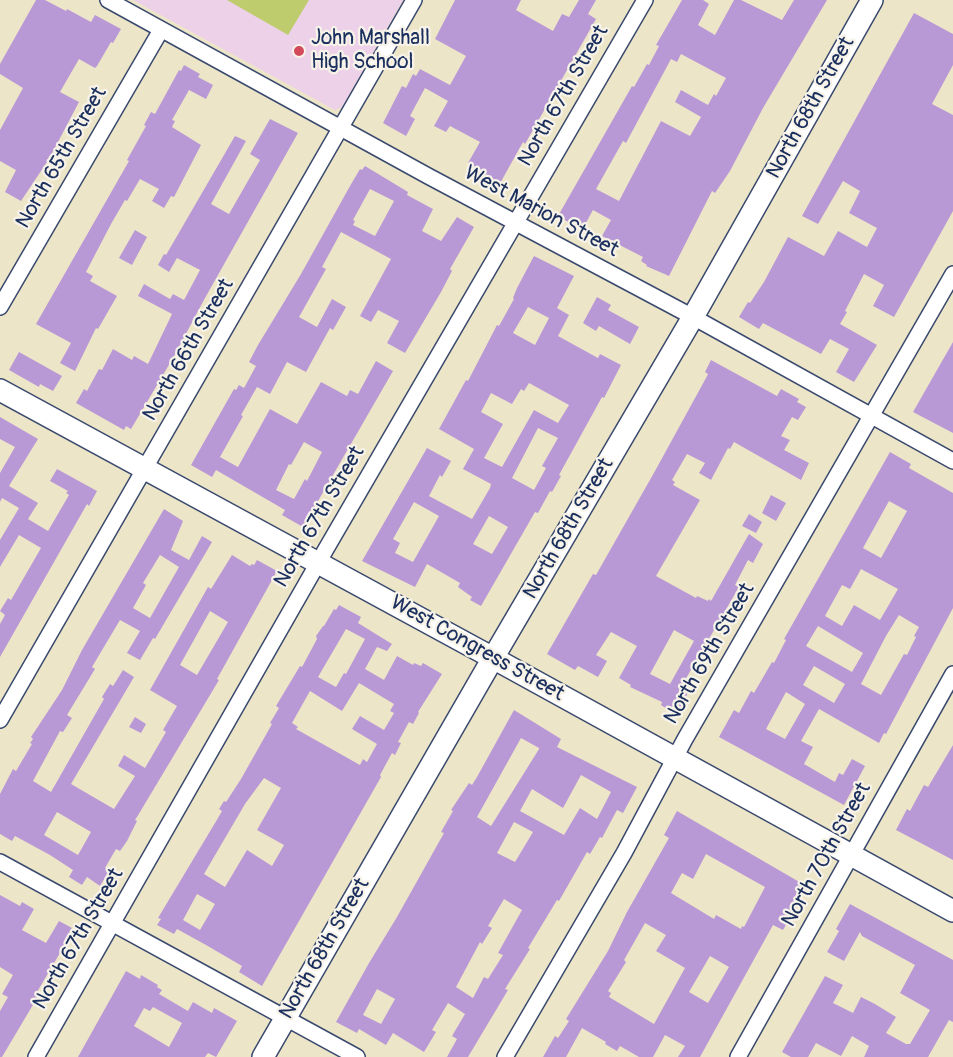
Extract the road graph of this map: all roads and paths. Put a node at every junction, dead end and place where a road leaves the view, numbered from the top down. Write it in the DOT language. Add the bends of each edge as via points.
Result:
graph roads {
  1 [pos="108,0"];
  2 [pos="414,0"];
  3 [pos="645,0"];
  4 [pos="872,0"];
  5 [pos="161,30"];
  6 [pos="340,127"];
  7 [pos="514,222"];
  8 [pos="953,274"];
  9 [pos="0,307"];
  10 [pos="693,317"];
  11 [pos="0,390"];
  12 [pos="872,416"];
  13 [pos="953,461"];
  14 [pos="146,469"];
  15 [pos="318,563"];
  16 [pos="493,658"];
  17 [pos="953,674"];
  18 [pos="0,720"];
  19 [pos="676,759"];
  20 [pos="850,854"];
  21 [pos="0,862"];
  22 [pos="953,911"];
  23 [pos="113,923"];
  24 [pos="285,1017"];
  25 [pos="36,1057"];
  26 [pos="263,1057"];
  27 [pos="357,1057"];
  28 [pos="506,1057"];
  29 [pos="738,1057"];
  1 -- 5 [label="street, West Marion Street"];
  2 -- 6 [label="street, North 66th Street"];
  3 -- 7 [label="street, North 67th Street"];
  4 -- 10 [label="street, North 68th Street"];
  5 -- 6 [label="street, West Marion Street"];
  5 -- 9 [label="street, North 65th Street"];
  6 -- 7 [label="street, West Marion Street"];
  6 -- 14 [label="street, North 66th Street"];
  7 -- 10 [label="street, West Marion Street"];
  7 -- 15 [label="street, North 67th Street"];
  8 -- 12 [label="street, North 69th Street"];
  10 -- 12 [label="street, West Marion Street"];
  10 -- 16 [label="street, North 68th Street"];
  11 -- 14 [label="street, West Congress Street"];
  12 -- 13 [label="street, West Marion Street"];
  12 -- 19 [label="street, North 69th Street"];
  14 -- 15 [label="street, West Congress Street"];
  14 -- 18 [label="street, North 66th Street"];
  15 -- 16 [label="street, West Congress Street"];
  15 -- 23 [label="street, North 67th Street"];
  16 -- 19 [label="street, West Congress Street"];
  16 -- 24 [label="street, North 68th Street"];
  17 -- 20 [label="street, North 70th Street"];
  19 -- 20 [label="street, West Congress Street"];
  19 -- 28 [label="street, North 69th Street"];
  20 -- 22 [label="street, West Congress Street"];
  20 -- 29 [label="street, North 70th Street"];
  21 -- 23 [label="street"];
  23 -- 24 [label="street"];
  23 -- 25 [label="street, North 67th Street"];
  24 -- 26 [label="street, North 68th Street"];
  24 -- 27 [label="street"];
}
